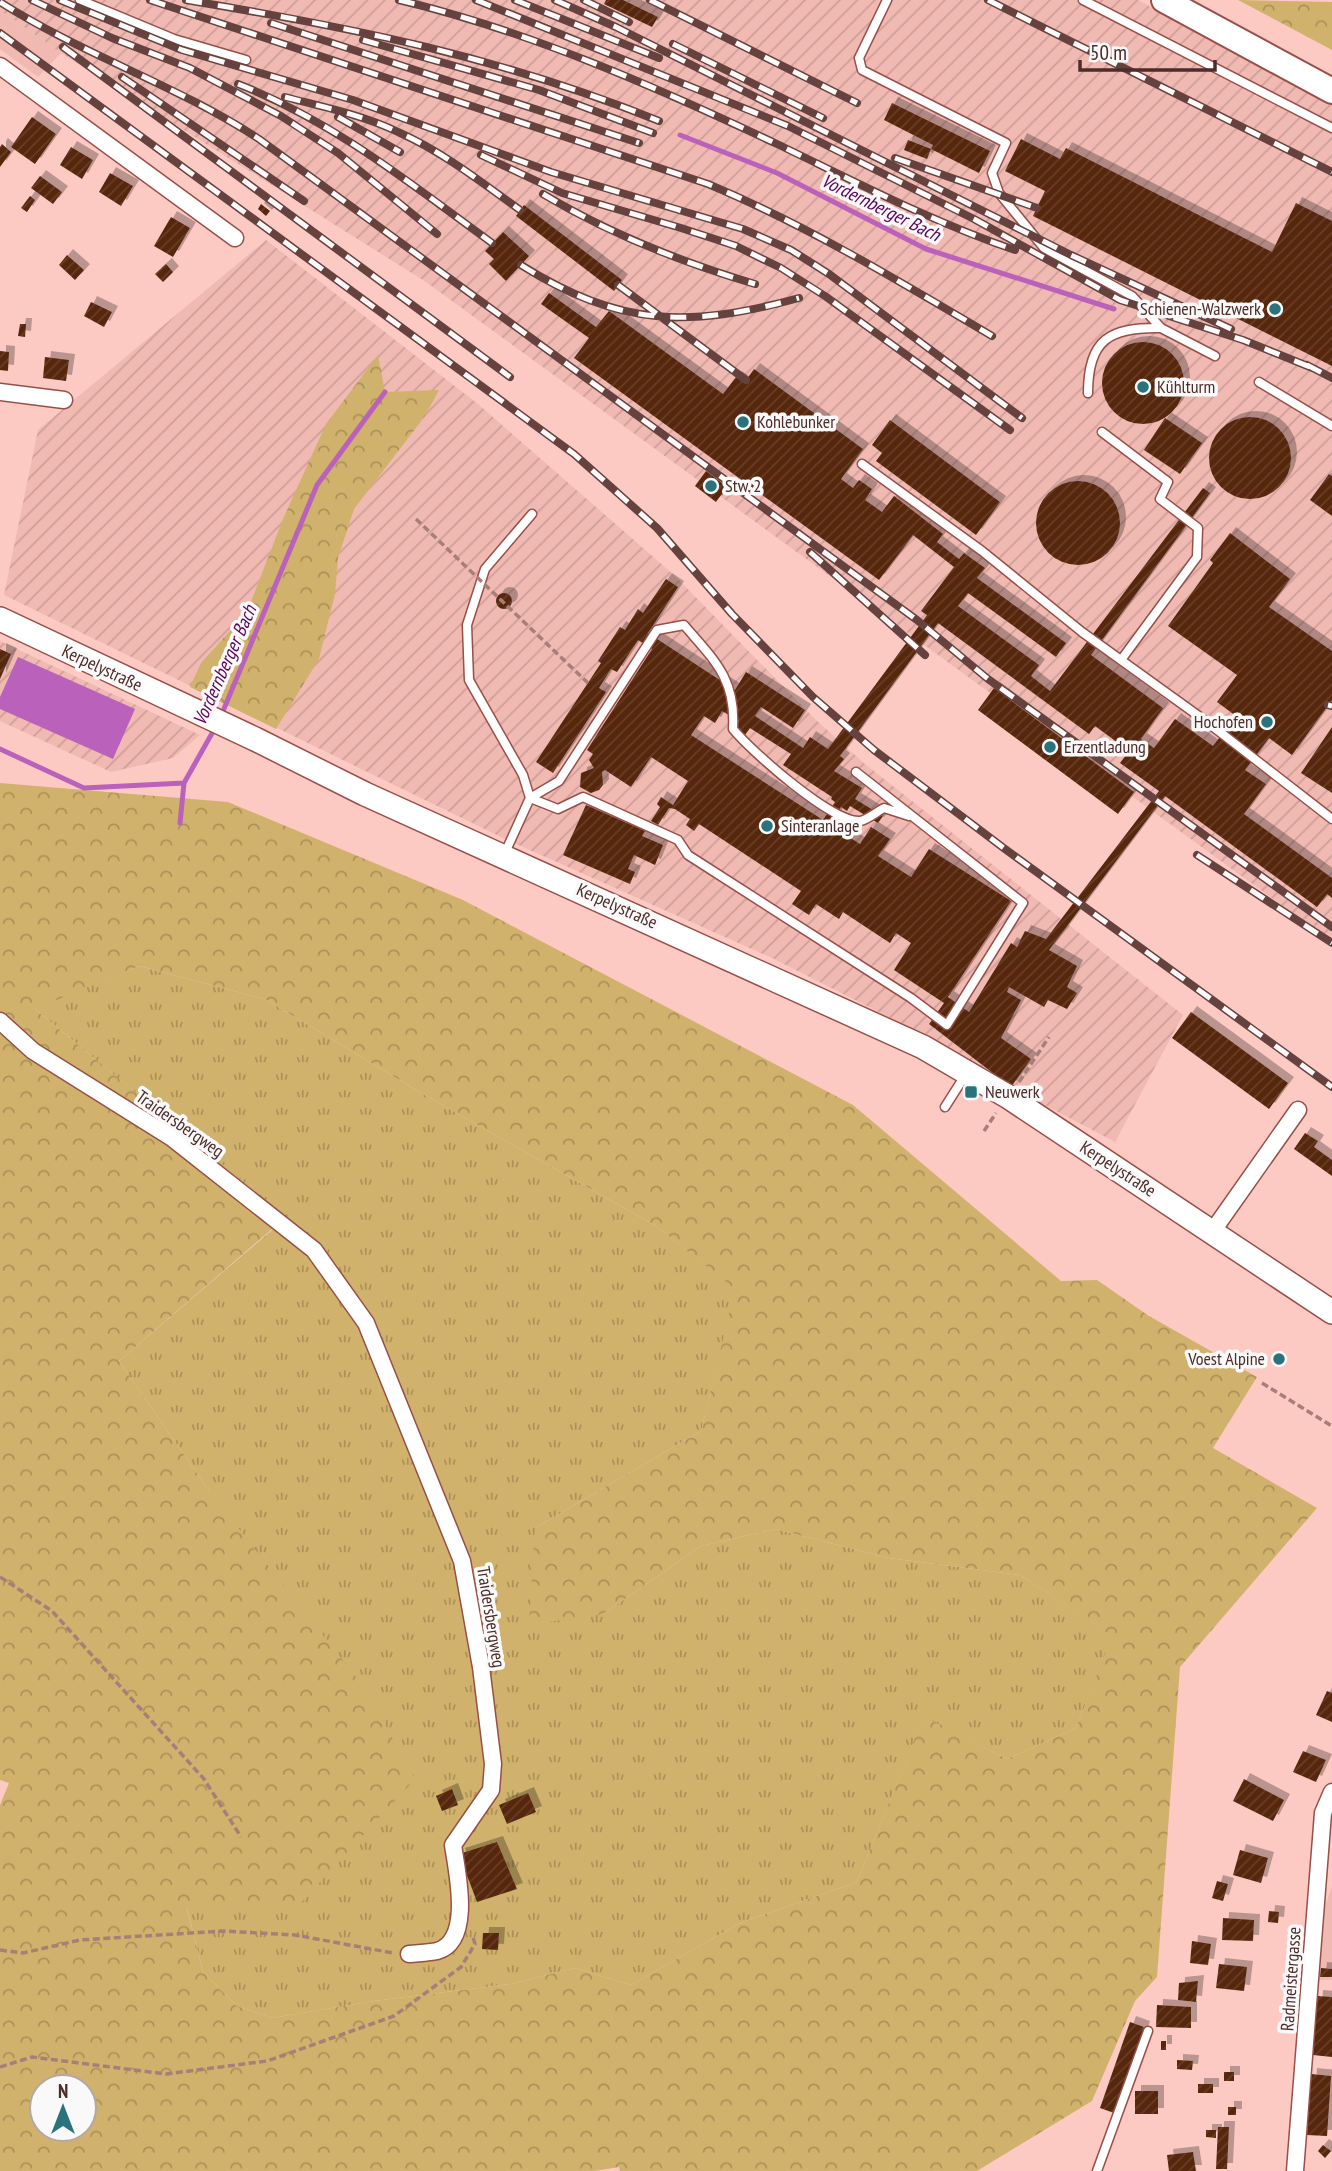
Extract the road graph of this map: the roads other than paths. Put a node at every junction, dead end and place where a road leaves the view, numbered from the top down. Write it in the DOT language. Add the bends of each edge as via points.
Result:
graph roads {
  1 [pos="80,0"];
  2 [pos="887,0"];
  3 [pos="1083,0"];
  4 [pos="1164,0"];
  5 [pos="246,60"];
  6 [pos="0,66"];
  7 [pos="1332,91"];
  8 [pos="1332,128"];
  9 [pos="235,238"];
  10 [pos="1161,328"];
  11 [pos="1215,356"];
  12 [pos="1259,382"];
  13 [pos="0,391"];
  14 [pos="1088,393"];
  15 [pos="64,400"];
  16 [pos="1332,426"];
  17 [pos="1102,432"];
  18 [pos="862,464"];
  19 [pos="532,514"];
  20 [pos="0,619"];
  21 [pos="1121,660"];
  22 [pos="856,772"];
  23 [pos="530,798"];
  24 [pos="909,816"];
  25 [pos="1332,819"];
  26 [pos="503,856"];
  27 [pos="0,1021"];
  28 [pos="967,1072"];
  29 [pos="946,1107"];
  30 [pos="1298,1110"];
  31 [pos="1212,1232"];
  32 [pos="1332,1312"];
  33 [pos="1332,1793"];
  34 [pos="409,1954"];
  35 [pos="1148,2031"];
  36 [pos="1097,2171"];
  37 [pos="1295,2171"];
  1 -- 5 [label="lane" via="173,39"];
  2 -- 10 [label="lane" via="859,58 862,70 1006,143 992,173 999,193 1044,248 1132,296"];
  3 -- 8 [label="lane"];
  4 -- 7 [label="main road"];
  6 -- 9 [label="street"];
  10 -- 11 [label="lane"];
  10 -- 14 [label="lane" via="1129,328 1104,340 1088,366"];
  12 -- 16 [label="lane"];
  13 -- 15 [label="street"];
  17 -- 21 [label="lane" via="1168,482 1160,499 1198,528 1197,557"];
  18 -- 21 [label="lane"];
  19 -- 23 [label="lane" via="485,569 467,625 469,680 523,775"];
  20 -- 26 [label="main road, Kerpelystraße"];
  21 -- 25 [label="lane"];
  22 -- 24 [label="lane"];
  23 -- 24 [label="lane" via="559,781 657,630 684,625 726,675 734,707 733,729 750,749 835,816 861,821 884,808"];
  23 -- 24 [label="lane" via="558,809 583,797 678,840 688,855 947,1025 1023,903"];
  23 -- 26 [label="lane"];
  26 -- 28 [label="main road, Kerpelystraße" via="834,1005"];
  27 -- 34 [label="street, Traidersbergweg" via="33,1051 172,1138 314,1250 366,1323 462,1561 493,1764 491,1790 453,1845 461,1898 457,1932 439,1951"];
  28 -- 29 [label="lane"];
  28 -- 31 [label="main road, Kerpelystraße"];
  30 -- 31 [label="street"];
  31 -- 32 [label="main road, Kerpelystraße"];
  33 -- 37 [label="street, Radmeistergasse" via="1323,1813"];
  35 -- 36 [label="lane"];
}
